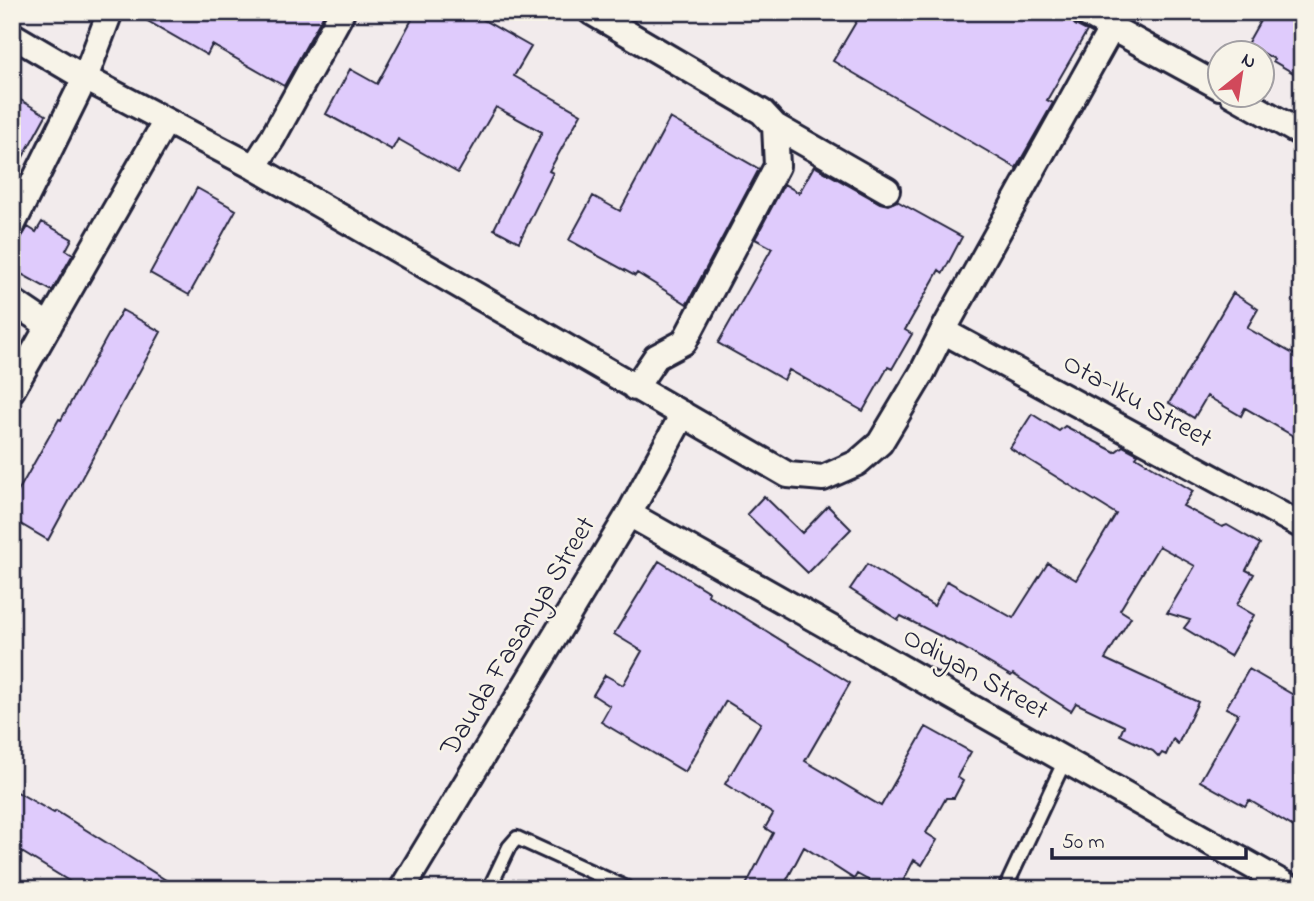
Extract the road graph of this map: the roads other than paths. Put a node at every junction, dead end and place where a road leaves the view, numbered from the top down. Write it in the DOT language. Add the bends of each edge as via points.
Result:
graph roads {
  1 [pos="110,12"];
  2 [pos="342,12"];
  3 [pos="591,12"];
  4 [pos="1083,12"];
  5 [pos="1111,29"];
  6 [pos="12,35"];
  7 [pos="85,78"];
  8 [pos="1206,80"];
  9 [pos="1256,108"];
  10 [pos="166,121"];
  11 [pos="775,125"];
  12 [pos="1302,134"];
  13 [pos="254,167"];
  14 [pos="887,190"];
  15 [pos="12,226"];
  16 [pos="12,301"];
  17 [pos="49,326"];
  18 [pos="943,331"];
  19 [pos="635,388"];
  20 [pos="12,390"];
  21 [pos="683,414"];
  22 [pos="629,514"];
  23 [pos="1302,526"];
  24 [pos="1065,760"];
  25 [pos="402,889"];
  26 [pos="489,889"];
  27 [pos="629,889"];
  28 [pos="1005,889"];
  29 [pos="1293,889"];
  1 -- 7 [label="street"];
  2 -- 13 [label="street"];
  3 -- 11 [label="street" via="762,112"];
  4 -- 5 [label="street"];
  5 -- 8 [label="street"];
  5 -- 18 [label="street"];
  6 -- 7 [label="street"];
  7 -- 10 [label="street"];
  7 -- 15 [label="street"];
  9 -- 12 [label="street"];
  10 -- 13 [label="street"];
  10 -- 17 [label="street"];
  11 -- 14 [label="street"];
  11 -- 19 [label="street" via="777,166 684,342 656,357"];
  13 -- 19 [label="street"];
  16 -- 17 [label="street"];
  17 -- 20 [label="street"];
  18 -- 21 [label="street" via="880,443 857,463 823,478 788,475"];
  18 -- 23 [label="street, Ota-Iku Street"];
  19 -- 21 [label="street"];
  21 -- 22 [label="street, Dauda Fasanya Street"];
  22 -- 24 [label="street, Odiyan Street"];
  22 -- 25 [label="street, Dauda Fasanya Street"];
  24 -- 28 [label="lane"];
  24 -- 29 [label="street, Odiyan Street"];
  26 -- 27 [label="lane" via="517,838"];
}
